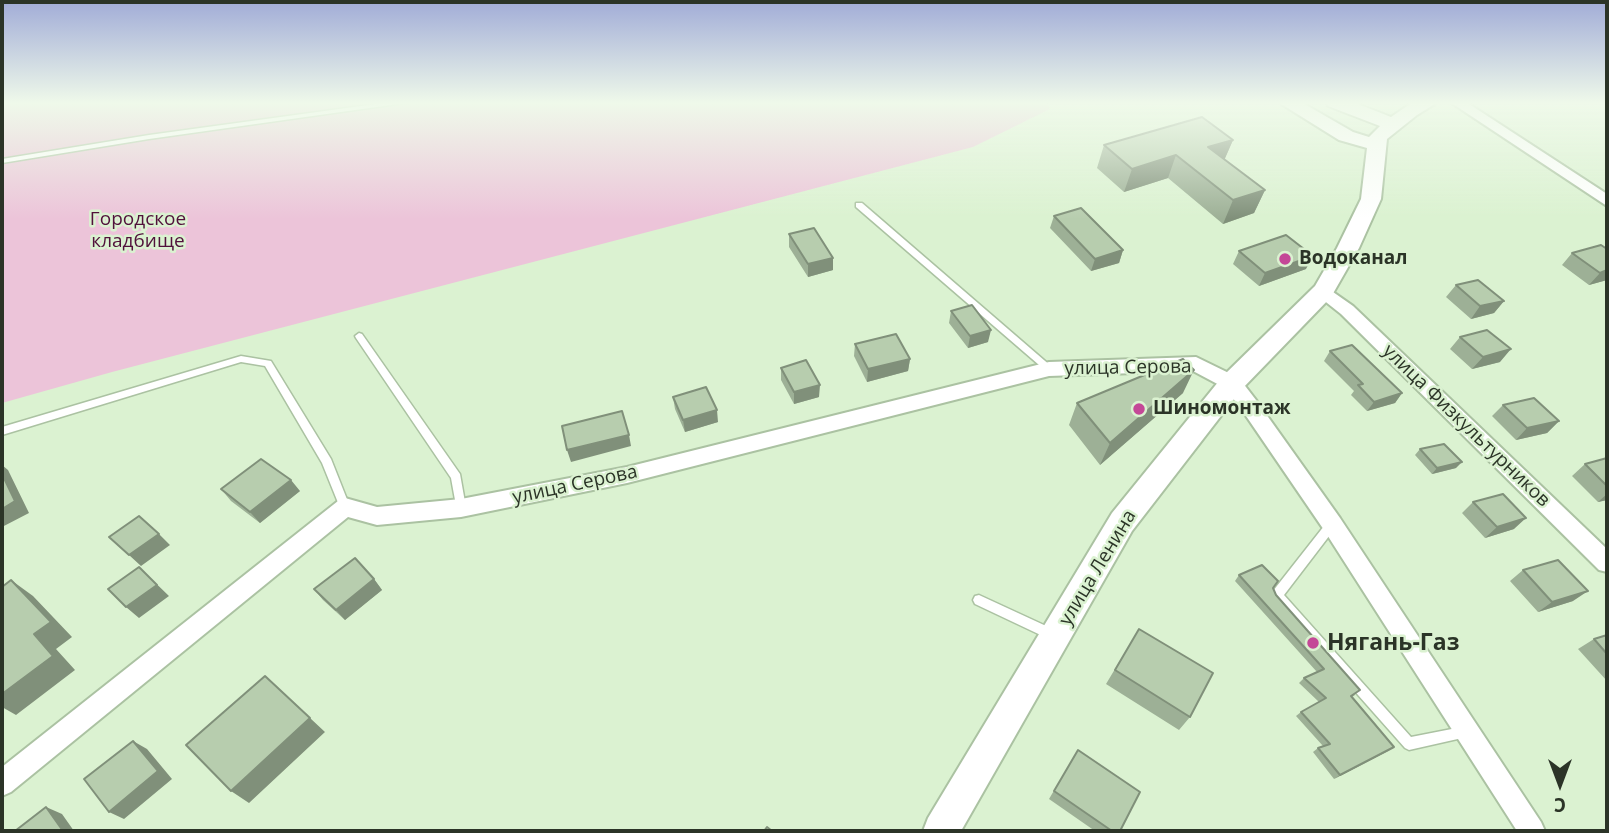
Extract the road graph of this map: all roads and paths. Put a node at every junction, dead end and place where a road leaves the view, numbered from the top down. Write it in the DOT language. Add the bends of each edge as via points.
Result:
graph roads {
  1 [pos="125,141"];
  2 [pos="1362,141"];
  3 [pos="1377,141"];
  4 [pos="1515,141"];
  5 [pos="1376,145"];
  6 [pos="2,161"];
  7 [pos="1607,201"];
  8 [pos="859,205"];
  9 [pos="1323,291"];
  10 [pos="359,336"];
  11 [pos="1049,369"];
  12 [pos="1232,383"];
  13 [pos="2,432"];
  14 [pos="345,507"];
  15 [pos="461,508"];
  16 [pos="1332,524"];
  17 [pos="1607,564"];
  18 [pos="979,600"];
  19 [pos="1056,636"];
  20 [pos="1467,732"];
  21 [pos="2,783"];
  22 [pos="941,831"];
  23 [pos="1532,831"];
  1 -- 6 [label="lane"];
  2 -- 5 [label="street"];
  3 -- 5 [label="main road"];
  4 -- 7 [label="street"];
  5 -- 9 [label="street, улица Ленина" via="1371,199"];
  8 -- 11 [label="lane"];
  9 -- 12 [label="street, улица Ленина"];
  9 -- 17 [label="street, улица Физкультурников"];
  10 -- 15 [label="lane" via="456,477"];
  11 -- 12 [label="street, улица Серова" via="1196,364"];
  11 -- 15 [label="street, улица Серова" via="627,475"];
  12 -- 16 [label="street"];
  12 -- 19 [label="street, улица Ленина" via="1122,522"];
  13 -- 14 [label="lane" via="241,359 268,363 327,462"];
  14 -- 15 [label="street, улица Серова" via="377,516"];
  14 -- 21 [label="street"];
  16 -- 20 [label="street"];
  16 -- 20 [label="lane" via="1277,595 1409,744"];
  18 -- 19 [label="lane"];
  19 -- 22 [label="street, улица Ленина"];
  20 -- 23 [label="street"];
}
